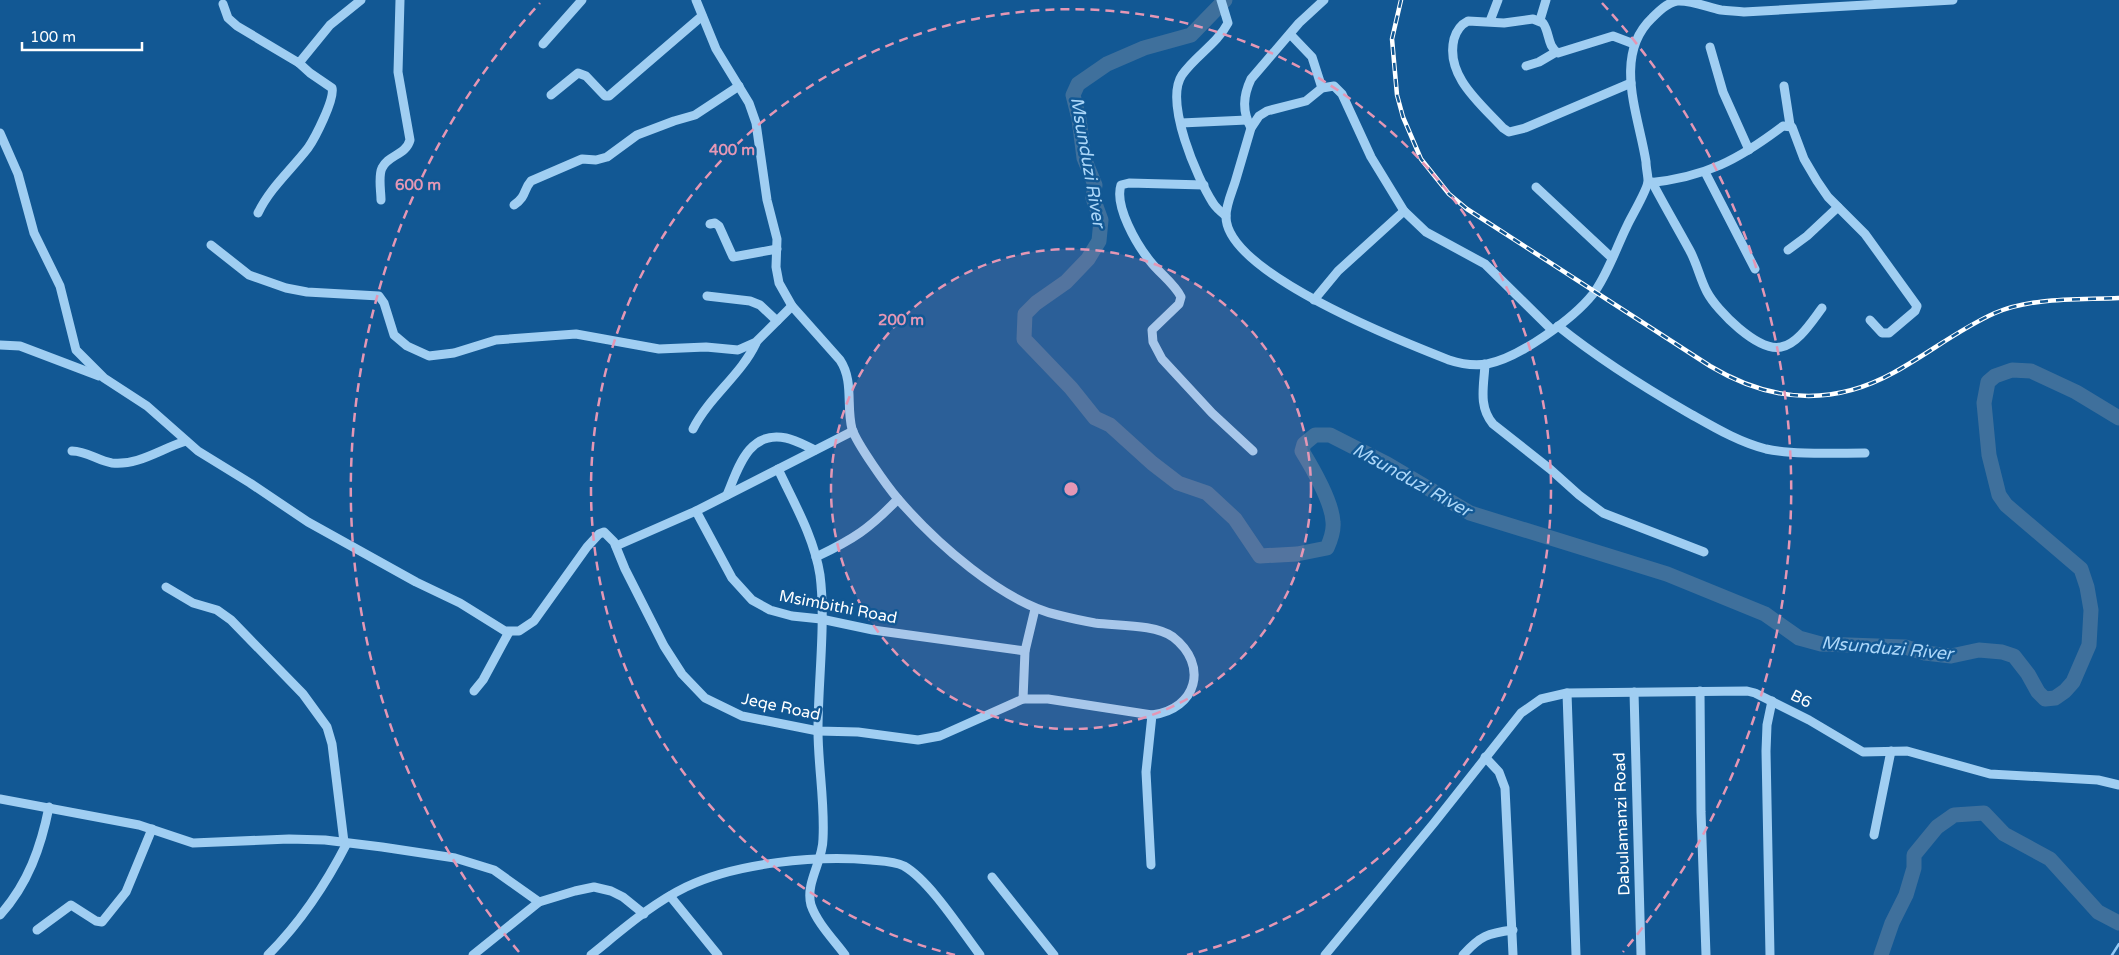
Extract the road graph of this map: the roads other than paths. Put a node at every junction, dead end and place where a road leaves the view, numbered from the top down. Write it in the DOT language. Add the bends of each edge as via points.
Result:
graph roads {
  1 [pos="361,0"];
  2 [pos="400,0"];
  3 [pos="582,0"];
  4 [pos="696,0"];
  5 [pos="1221,0"];
  6 [pos="1324,0"];
  7 [pos="1498,0"];
  8 [pos="1546,0"];
  9 [pos="1953,0"];
  10 [pos="223,4"];
  11 [pos="1808,5"];
  12 [pos="702,16"];
  13 [pos="1540,20"];
  14 [pos="1490,21"];
  15 [pos="1290,34"];
  16 [pos="543,44"];
  17 [pos="1634,44"];
  18 [pos="1710,47"];
  19 [pos="1556,52"];
  20 [pos="299,63"];
  21 [pos="1526,66"];
  22 [pos="1631,83"];
  23 [pos="738,86"];
  24 [pos="1784,86"];
  25 [pos="1322,88"];
  26 [pos="551,95"];
  27 [pos="1181,123"];
  28 [pos="1249,124"];
  29 [pos="1790,125"];
  30 [pos="0,133"];
  31 [pos="1749,150"];
  32 [pos="1705,172"];
  33 [pos="1650,182"];
  34 [pos="1204,185"];
  35 [pos="1536,187"];
  36 [pos="381,200"];
  37 [pos="514,205"];
  38 [pos="1838,207"];
  39 [pos="1404,211"];
  40 [pos="258,213"];
  41 [pos="1226,216"];
  42 [pos="710,224"];
  43 [pos="211,245"];
  44 [pos="777,249"];
  45 [pos="1788,250"];
  46 [pos="1612,258"];
  47 [pos="1755,269"];
  48 [pos="707,296"];
  49 [pos="1314,300"];
  50 [pos="792,306"];
  51 [pos="1822,308"];
  52 [pos="1870,320"];
  53 [pos="777,321"];
  54 [pos="1555,328"];
  55 [pos="756,342"];
  56 [pos="0,345"];
  57 [pos="1484,364"];
  58 [pos="104,378"];
  59 [pos="693,429"];
  60 [pos="853,431"];
  61 [pos="186,441"];
  62 [pos="815,450"];
  63 [pos="72,451"];
  64 [pos="1253,451"];
  65 [pos="1865,453"];
  66 [pos="778,470"];
  67 [pos="727,495"];
  68 [pos="898,499"];
  69 [pos="696,511"];
  70 [pos="616,546"];
  71 [pos="1704,552"];
  72 [pos="816,557"];
  73 [pos="166,588"];
  74 [pos="1035,609"];
  75 [pos="821,619"];
  76 [pos="509,632"];
  77 [pos="1025,651"];
  78 [pos="474,691"];
  79 [pos="1700,691"];
  80 [pos="1634,692"];
  81 [pos="1568,693"];
  82 [pos="1023,699"];
  83 [pos="1772,701"];
  84 [pos="1152,715"];
  85 [pos="818,731"];
  86 [pos="1891,751"];
  87 [pos="1485,757"];
  88 [pos="2119,785"];
  89 [pos="0,799"];
  90 [pos="49,807"];
  91 [pos="152,829"];
  92 [pos="1874,835"];
  93 [pos="346,842"];
  94 [pos="820,857"];
  95 [pos="1151,866"];
  96 [pos="992,877"];
  97 [pos="670,896"];
  98 [pos="539,902"];
  99 [pos="0,914"];
  100 [pos="644,914"];
  101 [pos="37,930"];
  102 [pos="1513,930"];
  103 [pos="268,955"];
  104 [pos="473,955"];
  105 [pos="590,955"];
  106 [pos="718,955"];
  107 [pos="846,955"];
  108 [pos="980,955"];
  109 [pos="1054,955"];
  110 [pos="1325,955"];
  111 [pos="1463,955"];
  112 [pos="1513,955"];
  113 [pos="1576,955"];
  114 [pos="1641,955"];
  115 [pos="1706,955"];
  116 [pos="1770,955"];
  1 -- 20 [label="street" via="330,25"];
  2 -- 36 [label="street" via="398,72 410,140 406,149 383,166"];
  3 -- 16 [label="street"];
  4 -- 12 [label="street"];
  5 -- 27 [label="street" via="1228,23 1220,36 1181,77 1177,95"];
  6 -- 15 [label="street"];
  7 -- 14 [label="street"];
  8 -- 13 [label="street"];
  9 -- 11 [label="street"];
  10 -- 20 [label="street" via="230,20 237,26"];
  11 -- 17 [label="street" via="1744,12 1676,2 1667,5 1647,22"];
  12 -- 23 [label="street" via="716,49"];
  12 -- 26 [label="street" via="608,96 578,73"];
  13 -- 14 [label="street"];
  13 -- 19 [label="street"];
  14 -- 22 [label="street" via="1464,23 1455,37 1453,55 1463,82 1509,132 1526,128"];
  15 -- 25 [label="street" via="1312,57"];
  15 -- 28 [label="street" via="1251,79 1244,107"];
  17 -- 19 [label="street" via="1613,36 1562,53"];
  17 -- 22 [label="street"];
  18 -- 31 [label="street" via="1723,92"];
  19 -- 21 [label="street"];
  20 -- 40 [label="street" via="330,86 332,96 310,144"];
  22 -- 33 [label="street"];
  23 -- 37 [label="street" via="695,115 637,135 607,157 582,159 531,181 523,198"];
  23 -- 44 [label="street" via="756,123"];
  24 -- 29 [label="street"];
  25 -- 28 [label="street" via="1306,101 1272,109"];
  25 -- 39 [label="street" via="1334,86 1342,94 1371,156"];
  27 -- 28 [label="street"];
  27 -- 34 [label="street" via="1188,155"];
  28 -- 41 [label="street"];
  29 -- 31 [label="street" via="1783,126"];
  29 -- 38 [label="street" via="1804,159"];
  30 -- 58 [label="street" via="18,174 34,233 60,286 74,345"];
  31 -- 32 [label="street"];
  32 -- 33 [label="street"];
  32 -- 47 [label="street"];
  33 -- 46 [label="street"];
  33 -- 51 [label="street" via="1690,251 1707,292 1743,331 1769,347 1782,347 1801,333"];
  34 -- 41 [label="street" via="1213,204"];
  34 -- 64 [label="street" via="1128,182 1122,184 1120,194 1127,222 1140,246 1182,299 1152,330 1159,355"];
  35 -- 46 [label="street"];
  38 -- 45 [label="street"];
  38 -- 52 [label="street" via="1865,234 1916,306 1916,311 1885,334"];
  39 -- 49 [label="street" via="1338,271"];
  39 -- 54 [label="street" via="1426,232 1485,264"];
  41 -- 49 [label="street" via="1232,235 1252,257"];
  42 -- 44 [label="street" via="719,226 733,257"];
  43 -- 55 [label="street" via="248,275 286,288 379,296 394,335 407,346 429,356 454,353 496,340 557,334 587,335 667,349 706,347 738,350"];
  44 -- 50 [label="street" via="779,283"];
  46 -- 54 [label="street" via="1594,292"];
  48 -- 53 [label="street" via="755,303"];
  49 -- 57 [label="street" via="1449,360"];
  50 -- 53 [label="street"];
  50 -- 60 [label="street" via="846,369"];
  53 -- 55 [label="street"];
  54 -- 57 [label="street" via="1502,360"];
  54 -- 65 [label="street" via="1656,394 1717,429 1753,445 1787,452"];
  55 -- 59 [label="street"];
  56 -- 58 [label="street" via="20,346"];
  57 -- 71 [label="street" via="1483,406 1493,424 1603,514"];
  58 -- 61 [label="street" via="147,406"];
  60 -- 62 [label="street"];
  60 -- 68 [label="street"];
  61 -- 63 [label="street" via="124,463 107,462 87,452"];
  61 -- 76 [label="street" via="308,522"];
  62 -- 66 [label="street"];
  62 -- 67 [label="street" via="786,438 761,440 746,453"];
  66 -- 67 [label="street"];
  66 -- 72 [label="street"];
  67 -- 69 [label="street"];
  68 -- 72 [label="street" via="859,535"];
  68 -- 74 [label="street" via="962,560 1008,594"];
  69 -- 70 [label="street"];
  69 -- 75 [label="street, Msimbithi Road" via="724,565 752,600 780,613"];
  70 -- 76 [label="street" via="608,534 599,534 538,617 521,630"];
  70 -- 85 [label="street, Jeqe Road" via="664,646 697,691 714,704 742,716"];
  72 -- 75 [label="street" via="820,575"];
  73 -- 93 [label="street" via="193,603 220,611 232,620 295,685 318,714 327,727 332,744"];
  74 -- 77 [label="street"];
  74 -- 84 [label="street" via="1096,623 1146,628 1172,636 1189,656 1194,686 1176,707"];
  75 -- 77 [label="street, Msimbithi Road" via="873,630"];
  75 -- 85 [label="street"];
  76 -- 78 [label="street"];
  77 -- 82 [label="street"];
  79 -- 80 [label="street, B6"];
  79 -- 83 [label="street, B6" via="1747,691"];
  79 -- 115 [label="street"];
  80 -- 81 [label="street, B6"];
  80 -- 114 [label="street, Dabulamanzi Road"];
  81 -- 87 [label="street, B6" via="1530,705"];
  81 -- 113 [label="street"];
  82 -- 84 [label="street" via="1048,699"];
  82 -- 85 [label="street, Jeqe Road" via="940,736 926,739"];
  83 -- 86 [label="street, B6" via="1857,750"];
  83 -- 116 [label="street" via="1766,751"];
  84 -- 95 [label="street" via="1146,772"];
  85 -- 94 [label="street" via="824,820"];
  86 -- 88 [label="street, B6" via="1907,751 1990,774 2098,780"];
  86 -- 92 [label="street"];
  87 -- 102 [label="street" via="1500,772 1505,788"];
  87 -- 110 [label="street, B6"];
  89 -- 90 [label="street"];
  90 -- 91 [label="street"];
  90 -- 99 [label="street" via="33,861 22,885"];
  91 -- 93 [label="street" via="203,844 289,839"];
  91 -- 101 [label="street" via="126,892 102,922 71,905"];
  93 -- 98 [label="street" via="480,864 504,875"];
  93 -- 103 [label="street" via="295,926"];
  94 -- 97 [label="street" via="728,873 693,884"];
  94 -- 107 [label="street" via="811,885 811,904"];
  94 -- 108 [label="street" via="879,860 906,867 929,889"];
  96 -- 109 [label="street"];
  97 -- 100 [label="street"];
  97 -- 106 [label="street"];
  98 -- 100 [label="street" via="574,891 599,888 618,893"];
  98 -- 104 [label="street"];
  100 -- 105 [label="street"];
  102 -- 111 [label="street" via="1483,936"];
  102 -- 112 [label="street"];
}
